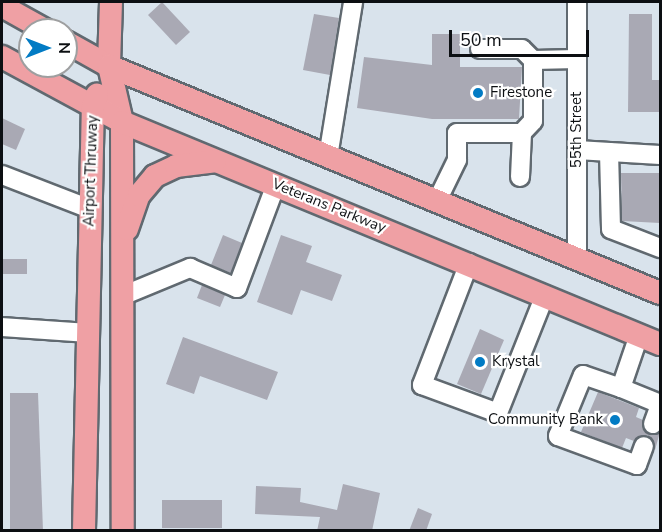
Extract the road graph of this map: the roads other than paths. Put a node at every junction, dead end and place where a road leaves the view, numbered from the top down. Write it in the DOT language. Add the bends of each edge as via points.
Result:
graph roads {
  1 [pos="111,2"];
  2 [pos="353,2"];
  3 [pos="577,2"];
  4 [pos="2,6"];
  5 [pos="24,18"];
  6 [pos="78,49"];
  7 [pos="480,49"];
  8 [pos="2,57"];
  9 [pos="577,59"];
  10 [pos="533,60"];
  11 [pos="109,66"];
  12 [pos="93,106"];
  13 [pos="122,122"];
  14 [pos="522,133"];
  15 [pos="577,150"];
  16 [pos="609,152"];
  17 [pos="660,155"];
  18 [pos="328,157"];
  19 [pos="218,161"];
  20 [pos="2,175"];
  21 [pos="520,177"];
  22 [pos="276,184"];
  23 [pos="437,201"];
  24 [pos="90,209"];
  25 [pos="122,248"];
  26 [pos="660,248"];
  27 [pos="577,258"];
  28 [pos="469,263"];
  29 [pos="659,288"];
  30 [pos="546,295"];
  31 [pos="122,296"];
  32 [pos="2,327"];
  33 [pos="87,333"];
  34 [pos="639,335"];
  35 [pos="660,344"];
  36 [pos="621,388"];
  37 [pos="660,405"];
  38 [pos="653,424"];
  39 [pos="644,446"];
  40 [pos="84,531"];
  41 [pos="123,531"];
  1 -- 11 [label="main road"];
  2 -- 18 [label="street"];
  3 -- 9 [label="street, 55th Street"];
  4 -- 5 [label="main road"];
  6 -- 11 [label="main road"];
  7 -- 10 [label="street" via="522,49"];
  8 -- 12 [label="main road, Veterans Parkway"];
  9 -- 10 [label="street"];
  9 -- 15 [label="street, 55th Street"];
  10 -- 14 [label="street" via="533,121"];
  11 -- 12 [label="main road, Airport Thruway"];
  11 -- 13 [label="main road, Airport Thruway"];
  11 -- 18 [label="main road"];
  12 -- 13 [label="main road, Veterans Parkway"];
  12 -- 24 [label="main road, Airport Thruway"];
  13 -- 19 [label="main road, Veterans Parkway"];
  13 -- 25 [label="main road, Airport Thruway"];
  14 -- 21 [label="street"];
  14 -- 23 [label="street" via="458,133 457,160"];
  15 -- 16 [label="street"];
  15 -- 27 [label="street, 55th Street"];
  16 -- 17 [label="street"];
  16 -- 26 [label="street" via="611,229"];
  18 -- 23 [label="main road"];
  19 -- 22 [label="main road, Veterans Parkway"];
  19 -- 25 [label="main road" via="176,166 155,176 139,195"];
  20 -- 24 [label="street"];
  22 -- 28 [label="main road, Veterans Parkway"];
  22 -- 31 [label="street" via="237,288 190,268"];
  23 -- 27 [label="main road"];
  24 -- 33 [label="main road, Airport Thruway"];
  25 -- 31 [label="main road, Airport Thruway"];
  27 -- 29 [label="main road"];
  28 -- 30 [label="main road, Veterans Parkway"];
  28 -- 30 [label="street" via="422,384 498,413"];
  30 -- 34 [label="main road, Veterans Parkway"];
  31 -- 41 [label="main road, Airport Thruway"];
  32 -- 33 [label="street"];
  33 -- 40 [label="main road, Airport Thruway"];
  34 -- 35 [label="main road, Veterans Parkway"];
  34 -- 36 [label="street"];
  36 -- 37 [label="street"];
  36 -- 39 [label="street" via="583,375 558,436 637,465"];
  37 -- 38 [label="street"];
}
